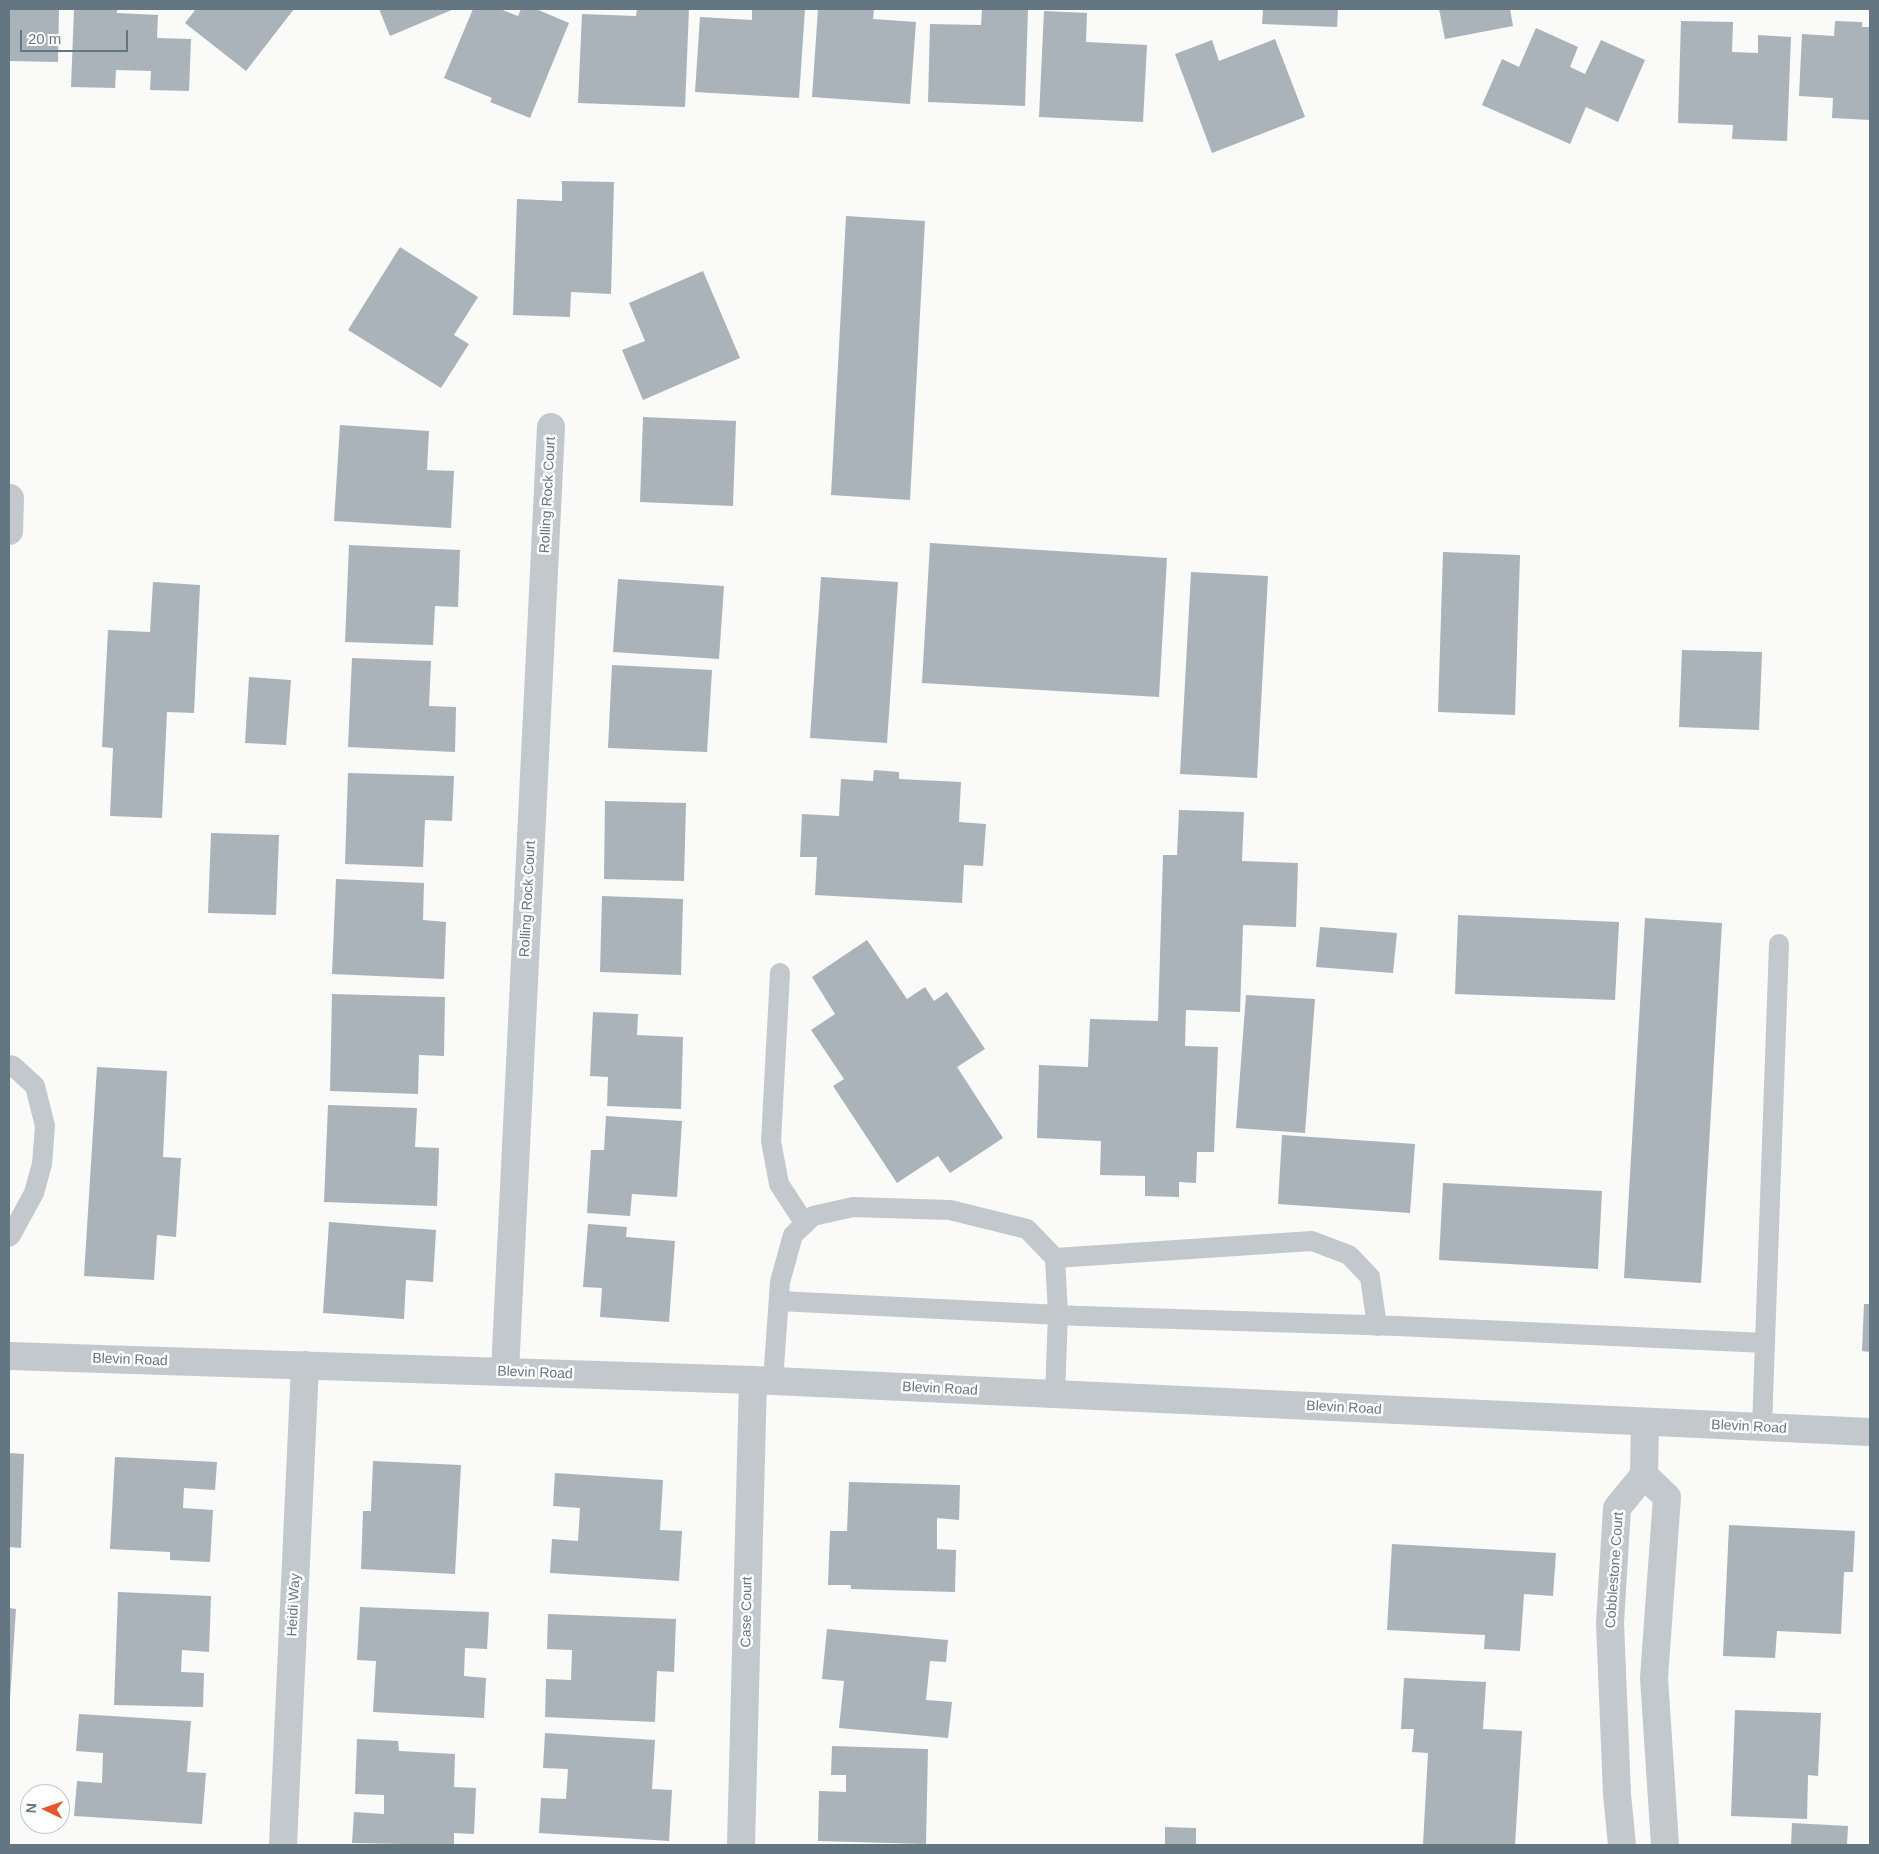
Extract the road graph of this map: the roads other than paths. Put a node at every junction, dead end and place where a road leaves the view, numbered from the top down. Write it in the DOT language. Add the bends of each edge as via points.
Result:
graph roads {
  1 [pos="551,427"];
  2 [pos="10,498"];
  3 [pos="9,531"];
  4 [pos="1779,944"];
  5 [pos="780,973"];
  6 [pos="9,1065"];
  7 [pos="805,1224"];
  8 [pos="9,1237"];
  9 [pos="1055,1258"];
  10 [pos="778,1301"];
  11 [pos="1058,1314"];
  12 [pos="1377,1326"];
  13 [pos="1765,1343"];
  14 [pos="9,1356"];
  15 [pos="305,1366"];
  16 [pos="505,1372"];
  17 [pos="763,1380"];
  18 [pos="1054,1394"];
  19 [pos="1645,1422"];
  20 [pos="1762,1427"];
  21 [pos="1870,1432"];
  22 [pos="1644,1475"];
  23 [pos="1612,1678"];
  24 [pos="1654,1678"];
  25 [pos="283,1845"];
  26 [pos="741,1845"];
  27 [pos="1622,1845"];
  28 [pos="1664,1845"];
  1 -- 16 [label="street, Rolling Rock Court"];
  2 -- 3 [label="street"];
  4 -- 13 [label="lane"];
  5 -- 7 [label="lane" via="771,1141 779,1184"];
  6 -- 8 [label="lane" via="35,1086 45,1126 42,1164 34,1193"];
  7 -- 9 [label="lane" via="813,1216 853,1207 950,1210 1027,1229"];
  7 -- 10 [label="lane" via="793,1235"];
  9 -- 11 [label="lane"];
  9 -- 12 [label="lane" via="1312,1240 1349,1255 1370,1277"];
  10 -- 11 [label="lane"];
  10 -- 17 [label="lane"];
  11 -- 12 [label="lane"];
  11 -- 18 [label="lane"];
  12 -- 13 [label="lane"];
  13 -- 20 [label="lane"];
  14 -- 15 [label="street, Blevin Road"];
  15 -- 16 [label="street, Blevin Road"];
  15 -- 25 [label="street, Heidi Way"];
  16 -- 17 [label="street, Blevin Road"];
  17 -- 18 [label="street, Blevin Road"];
  17 -- 26 [label="street, Case Court"];
  18 -- 19 [label="street, Blevin Road"];
  19 -- 20 [label="street, Blevin Road"];
  19 -- 22 [label="street"];
  20 -- 21 [label="street, Blevin Road"];
  22 -- 23 [label="street, Cobblestone Court" via="1617,1508 1610,1623"];
  22 -- 24 [label="street" via="1667,1498"];
  23 -- 24 [label="street"];
  23 -- 27 [label="street, Cobblestone Court"];
  24 -- 28 [label="street"];
}
